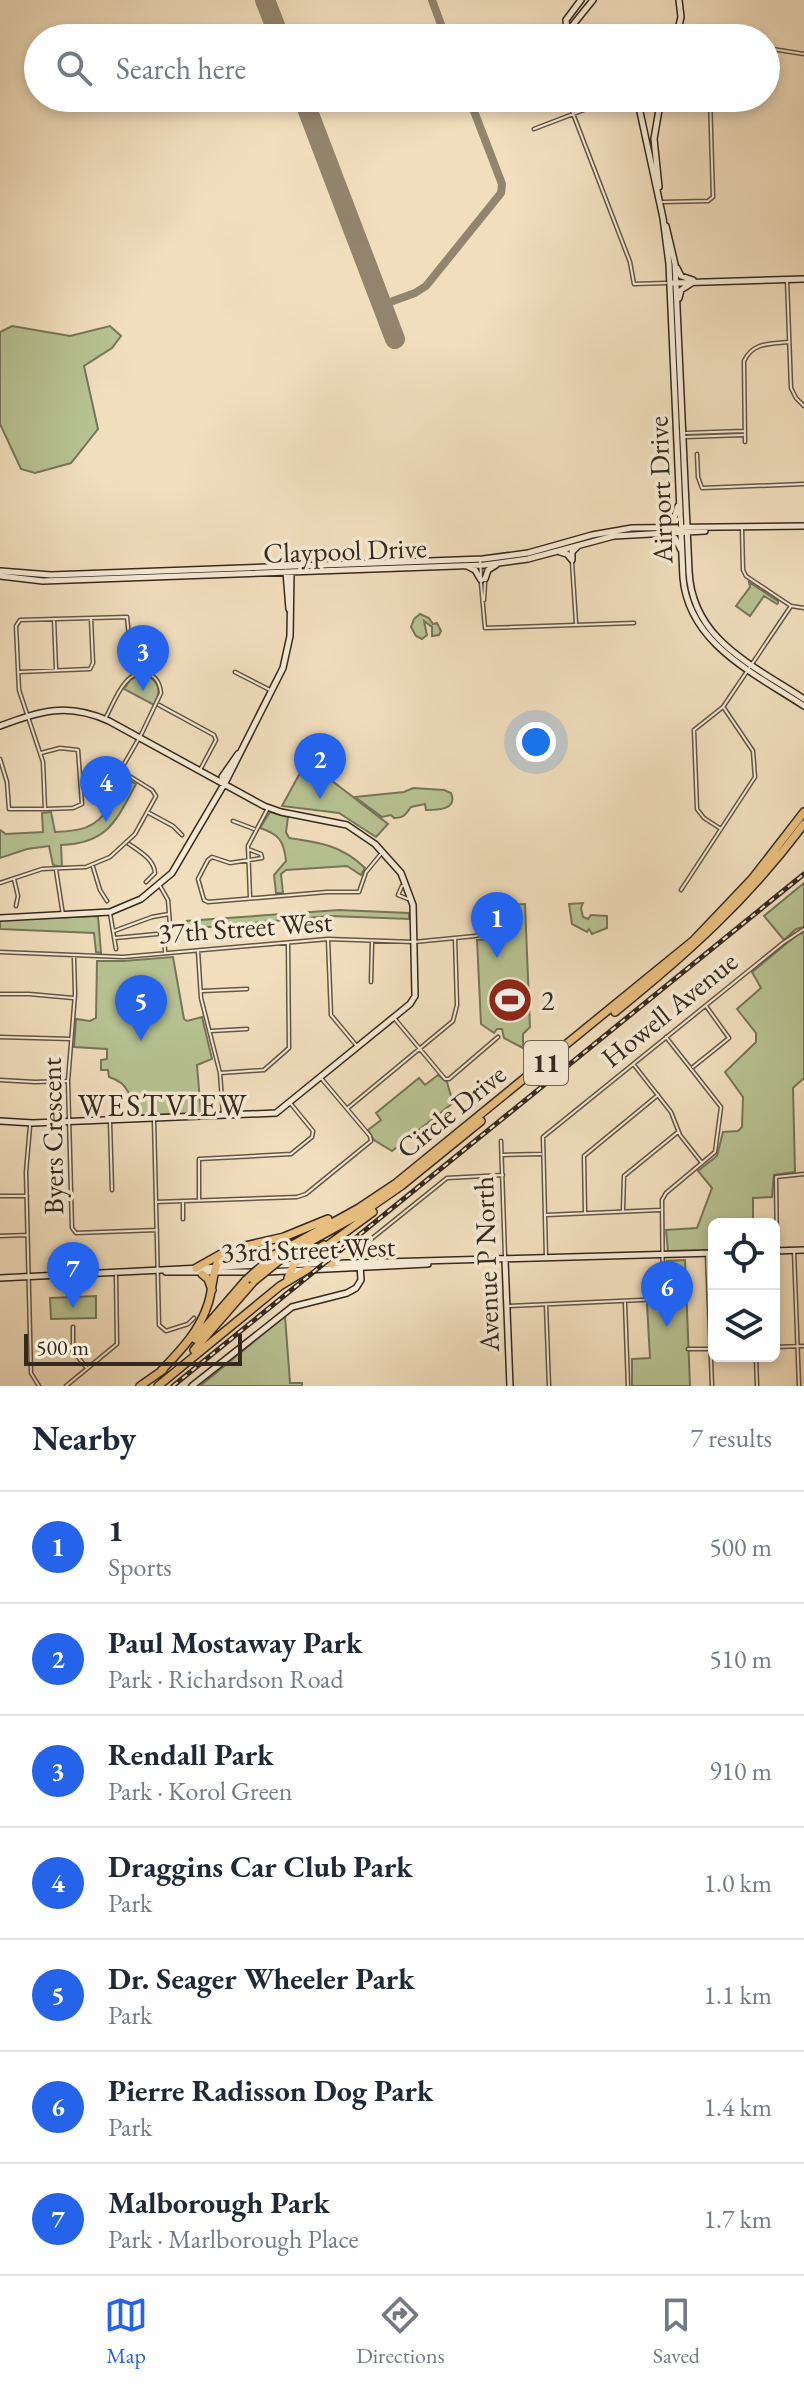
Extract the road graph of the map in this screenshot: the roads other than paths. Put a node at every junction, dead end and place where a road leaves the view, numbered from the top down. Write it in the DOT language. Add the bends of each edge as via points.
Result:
graph roads {
  1 [pos="581,0"];
  2 [pos="593,0"];
  3 [pos="679,0"];
  4 [pos="567,24"];
  5 [pos="574,24"];
  6 [pos="680,24"];
  7 [pos="780,50"];
  8 [pos="804,54"];
  9 [pos="578,112"];
  10 [pos="640,112"];
  11 [pos="659,112"];
  12 [pos="710,112"];
  13 [pos="573,114"];
  14 [pos="534,129"];
  15 [pos="660,202"];
  16 [pos="663,218"];
  17 [pos="675,264"];
  18 [pos="787,279"];
  19 [pos="804,279"];
  20 [pos="696,282"];
  21 [pos="673,283"];
  22 [pos="676,307"];
  23 [pos="789,342"];
  24 [pos="804,406"];
  25 [pos="745,433"];
  26 [pos="684,435"];
  27 [pos="745,442"];
  28 [pos="697,454"];
  29 [pos="804,484"];
  30 [pos="680,489"];
  31 [pos="687,517"];
  32 [pos="804,526"];
  33 [pos="742,528"];
  34 [pos="651,530"];
  35 [pos="684,530"];
  36 [pos="704,530"];
  37 [pos="581,544"];
  38 [pos="552,553"];
  39 [pos="685,554"];
  40 [pos="572,560"];
  41 [pos="482,562"];
  42 [pos="498,564"];
  43 [pos="466,565"];
  44 [pos="288,569"];
  45 [pos="304,571"];
  46 [pos="0,573"];
  47 [pos="264,573"];
  48 [pos="483,579"];
  49 [pos="289,588"];
  50 [pos="791,606"];
  51 [pos="804,608"];
  52 [pos="91,617"];
  53 [pos="54,618"];
  54 [pos="634,623"];
  55 [pos="576,625"];
  56 [pos="751,667"];
  57 [pos="56,671"];
  58 [pos="18,672"];
  59 [pos="235,672"];
  60 [pos="133,675"];
  61 [pos="273,691"];
  62 [pos="804,699"];
  63 [pos="158,704"];
  64 [pos="804,706"];
  65 [pos="723,707"];
  66 [pos="28,717"];
  67 [pos="105,719"];
  68 [pos="0,726"];
  69 [pos="139,738"];
  70 [pos="41,753"];
  71 [pos="0,759"];
  72 [pos="199,771"];
  73 [pos="223,783"];
  74 [pos="268,808"];
  75 [pos="45,809"];
  76 [pos="148,812"];
  77 [pos="804,812"];
  78 [pos="233,821"];
  79 [pos="804,824"];
  80 [pos="255,829"];
  81 [pos="721,829"];
  82 [pos="182,835"];
  83 [pos="128,843"];
  84 [pos="248,849"];
  85 [pos="383,852"];
  86 [pos="247,861"];
  87 [pos="92,866"];
  88 [pos="56,869"];
  89 [pos="14,878"];
  90 [pos="146,882"];
  91 [pos="0,883"];
  92 [pos="406,883"];
  93 [pos="160,885"];
  94 [pos="681,890"];
  95 [pos="250,898"];
  96 [pos="411,899"];
  97 [pos="107,901"];
  98 [pos="16,906"];
  99 [pos="110,912"];
  100 [pos="169,914"];
  101 [pos="61,916"];
  102 [pos="0,918"];
  103 [pos="170,925"];
  104 [pos="804,929"];
  105 [pos="114,931"];
  106 [pos="493,931"];
  107 [pos="164,932"];
  108 [pos="157,934"];
  109 [pos="115,938"];
  110 [pos="455,938"];
  111 [pos="328,939"];
  112 [pos="372,941"];
  113 [pos="414,942"];
  114 [pos="288,943"];
  115 [pos="116,949"];
  116 [pos="198,950"];
  117 [pos="0,952"];
  118 [pos="165,953"];
  119 [pos="74,955"];
  120 [pos="371,982"];
  121 [pos="247,989"];
  122 [pos="201,991"];
  123 [pos="0,994"];
  124 [pos="75,998"];
  125 [pos="705,1006"];
  126 [pos="394,1018"];
  127 [pos="247,1029"];
  128 [pos="210,1031"];
  129 [pos="0,1037"];
  130 [pos="498,1037"];
  131 [pos="666,1037"];
  132 [pos="71,1039"];
  133 [pos="357,1047"];
  134 [pos="420,1050"];
  135 [pos="633,1064"];
  136 [pos="692,1068"];
  137 [pos="220,1073"];
  138 [pos="321,1077"];
  139 [pos="0,1080"];
  140 [pos="68,1081"];
  141 [pos="658,1095"];
  142 [pos="290,1102"];
  143 [pos="347,1109"];
  144 [pos="223,1116"];
  145 [pos="154,1119"];
  146 [pos="0,1121"];
  147 [pos="110,1121"];
  148 [pos="69,1122"];
  149 [pos="30,1123"];
  150 [pos="678,1132"];
  151 [pos="501,1141"];
  152 [pos="543,1154"];
  153 [pos="502,1155"];
  154 [pos="702,1163"];
  155 [pos="804,1174"];
  156 [pos="503,1175"];
  157 [pos="401,1186"];
  158 [pos="112,1190"];
  159 [pos="386,1190"];
  160 [pos="0,1196"];
  161 [pos="27,1196"];
  162 [pos="199,1200"];
  163 [pos="183,1201"];
  164 [pos="156,1202"];
  165 [pos="661,1210"];
  166 [pos="623,1212"];
  167 [pos="585,1213"];
  168 [pos="545,1215"];
  169 [pos="776,1218"];
  170 [pos="183,1219"];
  171 [pos="157,1230"];
  172 [pos="347,1231"];
  173 [pos="28,1235"];
  174 [pos="0,1236"];
  175 [pos="249,1245"];
  176 [pos="794,1250"];
  177 [pos="804,1250"];
  178 [pos="780,1251"];
  179 [pos="708,1253"];
  180 [pos="663,1255"];
  181 [pos="546,1259"];
  182 [pos="505,1260"];
  183 [pos="332,1264"];
  184 [pos="360,1265"];
  185 [pos="293,1268"];
  186 [pos="308,1269"];
  187 [pos="216,1270"];
  188 [pos="161,1271"];
  189 [pos="199,1271"];
  190 [pos="116,1273"];
  191 [pos="28,1277"];
  192 [pos="0,1278"];
  193 [pos="250,1280"];
  194 [pos="280,1286"];
  195 [pos="211,1296"];
  196 [pos="625,1302"];
  197 [pos="546,1305"];
  198 [pos="508,1306"];
  199 [pos="194,1318"];
  200 [pos="73,1327"];
  201 [pos="798,1346"];
  202 [pos="804,1346"];
  203 [pos="780,1347"];
  204 [pos="688,1349"];
  205 [pos="708,1349"];
  206 [pos="712,1362"];
  207 [pos="756,1362"];
  208 [pos="86,1368"];
  209 [pos="161,1371"];
  210 [pos="39,1386"];
  211 [pos="66,1386"];
  212 [pos="140,1386"];
  213 [pos="156,1386"];
  214 [pos="192,1386"];
  215 [pos="510,1386"];
  216 [pos="549,1386"];
  217 [pos="628,1386"];
  218 [pos="712,1386"];
  219 [pos="757,1386"];
  220 [pos="799,1386"];
  1 -- 4 [label="main road"];
  2 -- 5 [label="main road"];
  3 -- 6 [label="main road"];
  7 -- 8 [label="street"];
  9 -- 13 [label="street"];
  10 -- 15 [label="main road, Airport Drive"];
  11 -- 15 [label="main road, Airport Drive" via="654,139"];
  12 -- 15 [label="street" via="712,198"];
  13 -- 14 [label="street"];
  13 -- 21 [label="street" via="634,284"];
  15 -- 16 [label="main road, Airport Drive"];
  16 -- 17 [label="main road, Airport Drive"];
  16 -- 21 [label="main road, Airport Drive"];
  17 -- 20 [label="main road" via="681,276"];
  17 -- 21 [label="main road, Airport Drive"];
  18 -- 19 [label="main road"];
  18 -- 20 [label="main road"];
  18 -- 23 [label="street"];
  20 -- 21 [label="main road"];
  20 -- 22 [label="main road" via="681,290"];
  21 -- 22 [label="main road, Airport Drive"];
  21 -- 30 [label="main road, Airport Drive"];
  22 -- 26 [label="main road, Airport Drive"];
  23 -- 24 [label="street" via="791,388"];
  23 -- 25 [label="street" via="761,345 748,354 743,373"];
  25 -- 26 [label="street"];
  25 -- 27 [label="street"];
  26 -- 31 [label="main road, Airport Drive"];
  28 -- 29 [label="street" via="702,488"];
  30 -- 34 [label="main road" via="677,516"];
  30 -- 35 [label="main road, Airport Drive"];
  31 -- 35 [label="main road, Airport Drive"];
  31 -- 36 [label="main road"];
  32 -- 33 [label="main road, Claypool Drive"];
  33 -- 36 [label="main road, Claypool Drive"];
  33 -- 50 [label="street" via="744,573"];
  34 -- 35 [label="main road, Claypool Drive"];
  34 -- 37 [label="main road, Claypool Drive"];
  34 -- 39 [label="main road" via="675,538"];
  34 -- 41 [label="main road, Claypool Drive" via="609,531"];
  35 -- 36 [label="main road, Claypool Drive"];
  35 -- 39 [label="main road, Airport Drive"];
  36 -- 39 [label="main road" via="692,537"];
  37 -- 38 [label="main road, Claypool Drive"];
  37 -- 40 [label="main road" via="573,550"];
  38 -- 40 [label="main road" via="563,552"];
  38 -- 42 [label="main road, Claypool Drive"];
  39 -- 56 [label="main road, Airport Drive" via="685,593 697,625 714,644"];
  40 -- 55 [label="street"];
  41 -- 42 [label="main road, Claypool Drive"];
  41 -- 43 [label="main road, Claypool Drive"];
  41 -- 44 [label="main road, Claypool Drive"];
  41 -- 48 [label="street"];
  42 -- 48 [label="main road"];
  43 -- 45 [label="main road, Claypool Drive"];
  43 -- 48 [label="main road"];
  44 -- 45 [label="main road, Claypool Drive"];
  44 -- 46 [label="main road, Claypool Drive"];
  44 -- 47 [label="main road, Claypool Drive"];
  44 -- 49 [label="main road"];
  45 -- 49 [label="main road"];
  46 -- 47 [label="main road, Claypool Drive" via="43,581"];
  47 -- 49 [label="main road" via="282,578"];
  48 -- 55 [label="street" via="485,628"];
  49 -- 61 [label="main road" via="287,655"];
  50 -- 51 [label="street"];
  50 -- 56 [label="street"];
  52 -- 53 [label="street"];
  52 -- 57 [label="street" via="91,667"];
  52 -- 60 [label="street" via="128,619"];
  53 -- 57 [label="street"];
  53 -- 58 [label="street" via="18,621"];
  54 -- 55 [label="street"];
  56 -- 62 [label="main road, Airport Drive"];
  56 -- 64 [label="main road, Airport Drive"];
  56 -- 65 [label="street"];
  57 -- 58 [label="street"];
  58 -- 66 [label="street"];
  59 -- 61 [label="street"];
  60 -- 63 [label="street" via="156,678"];
  60 -- 67 [label="street"];
  61 -- 73 [label="main road"];
  63 -- 69 [label="street"];
  63 -- 72 [label="street" via="216,738"];
  65 -- 81 [label="street" via="754,751 755,774"];
  65 -- 81 [label="street" via="694,730 693,738 697,809"];
  66 -- 67 [label="main road" via="67,709"];
  66 -- 68 [label="main road"];
  66 -- 70 [label="street"];
  67 -- 69 [label="main road"];
  69 -- 72 [label="main road"];
  69 -- 76 [label="street" via="122,770 156,793"];
  70 -- 75 [label="street"];
  70 -- 75 [label="street" via="72,748 81,759 82,804"];
  71 -- 75 [label="street" via="9,809"];
  72 -- 73 [label="main road"];
  73 -- 74 [label="main road"];
  73 -- 93 [label="main road" via="182,859"];
  74 -- 80 [label="street"];
  74 -- 85 [label="main road" via="347,825"];
  76 -- 82 [label="street"];
  76 -- 83 [label="street"];
  77 -- 159 [label="highway, Circle Drive / 11" via="752,879 694,940"];
  78 -- 80 [label="street"];
  79 -- 157 [label="highway, Circle Drive / 11" via="740,902 688,953"];
  80 -- 84 [label="street"];
  81 -- 94 [label="street"];
  83 -- 87 [label="street"];
  83 -- 90 [label="street" via="155,867"];
  84 -- 86 [label="street"];
  84 -- 86 [label="street" via="262,857"];
  85 -- 92 [label="main road"];
  85 -- 95 [label="street" via="366,872 359,892"];
  86 -- 95 [label="street"];
  86 -- 95 [label="street" via="211,858 198,881 205,901"];
  87 -- 88 [label="street"];
  87 -- 97 [label="street"];
  88 -- 89 [label="street"];
  88 -- 101 [label="street"];
  89 -- 91 [label="street"];
  89 -- 98 [label="street"];
  92 -- 96 [label="main road"];
  92 -- 96 [label="street" via="398,895"];
  93 -- 99 [label="main road"];
  93 -- 100 [label="street"];
  96 -- 113 [label="main road"];
  99 -- 101 [label="main road"];
  99 -- 105 [label="street"];
  100 -- 103 [label="street"];
  100 -- 105 [label="street"];
  101 -- 102 [label="main road"];
  104 -- 125 [label="street, Howell Avenue"];
  105 -- 109 [label="street"];
  106 -- 110 [label="street, 37th Street West"];
  107 -- 118 [label="street"];
  108 -- 109 [label="street"];
  109 -- 115 [label="street"];
  110 -- 113 [label="street, 37th Street West"];
  110 -- 134 [label="street" via="456,1016"];
  111 -- 112 [label="street, 37th Street West"];
  111 -- 114 [label="street, 37th Street West"];
  111 -- 133 [label="street" via="331,1015"];
  112 -- 113 [label="street, 37th Street West"];
  112 -- 120 [label="street"];
  113 -- 126 [label="main road" via="415,996"];
  114 -- 116 [label="street, 37th Street West"];
  114 -- 137 [label="street" via="290,1047 264,1070"];
  116 -- 118 [label="street, 37th Street West"];
  116 -- 122 [label="street"];
  117 -- 119 [label="street, 37th Street West"];
  118 -- 119 [label="street, 37th Street West"];
  119 -- 124 [label="street, Byers Crescent"];
  121 -- 122 [label="street"];
  122 -- 128 [label="street"];
  123 -- 124 [label="street"];
  124 -- 132 [label="street, Byers Crescent"];
  125 -- 131 [label="street, Howell Avenue"];
  125 -- 136 [label="street" via="729,1038"];
  126 -- 133 [label="main road"];
  126 -- 134 [label="street"];
  127 -- 128 [label="street"];
  128 -- 137 [label="street"];
  129 -- 132 [label="street"];
  130 -- 134 [label="street" via="447,1079"];
  131 -- 135 [label="street, Howell Avenue"];
  131 -- 136 [label="street"];
  132 -- 140 [label="street, Byers Crescent"];
  133 -- 138 [label="main road"];
  134 -- 143 [label="street"];
  135 -- 141 [label="street"];
  135 -- 152 [label="street, Howell Avenue" via="543,1137"];
  136 -- 154 [label="street" via="721,1107 716,1150"];
  137 -- 144 [label="street"];
  138 -- 142 [label="main road"];
  138 -- 143 [label="street"];
  139 -- 140 [label="street"];
  140 -- 148 [label="street, Byers Crescent"];
  141 -- 150 [label="street"];
  141 -- 167 [label="street" via="584,1156"];
  142 -- 144 [label="main road" via="273,1114"];
  142 -- 162 [label="street" via="313,1131 312,1137 291,1154 199,1159"];
  143 -- 162 [label="street" via="371,1141 306,1194"];
  144 -- 145 [label="main road"];
  145 -- 147 [label="main road"];
  145 -- 164 [label="street"];
  146 -- 149 [label="main road"];
  147 -- 148 [label="main road"];
  147 -- 158 [label="street"];
  148 -- 149 [label="main road"];
  148 -- 171 [label="street, Byers Crescent" via="73,1231"];
  149 -- 161 [label="street"];
  150 -- 154 [label="street"];
  150 -- 166 [label="street" via="624,1176"];
  151 -- 153 [label="street, Avenue P North"];
  152 -- 153 [label="street"];
  152 -- 168 [label="street"];
  153 -- 156 [label="street, Avenue P North"];
  154 -- 165 [label="street" via="666,1193"];
  155 -- 169 [label="street" via="776,1177"];
  156 -- 182 [label="street, Avenue P North"];
  156 -- 184 [label="street" via="447,1178 364,1245"];
  157 -- 172 [label="highway"];
  157 -- 193 [label="highway, Circle Drive / 11, bridge"];
  159 -- 175 [label="highway" via="299,1232"];
  159 -- 193 [label="highway, Circle Drive / 11, bridge" via="274,1255"];
  160 -- 161 [label="street"];
  161 -- 173 [label="street"];
  162 -- 163 [label="street"];
  163 -- 164 [label="street"];
  163 -- 170 [label="street"];
  164 -- 171 [label="street"];
  165 -- 166 [label="street"];
  165 -- 180 [label="street"];
  166 -- 167 [label="street"];
  167 -- 168 [label="street"];
  168 -- 181 [label="street"];
  171 -- 188 [label="street"];
  172 -- 183 [label="highway" via="322,1250"];
  172 -- 185 [label="highway"];
  173 -- 174 [label="street"];
  173 -- 191 [label="street"];
  175 -- 187 [label="highway" via="221,1255"];
  175 -- 189 [label="highway" via="224,1252"];
  176 -- 177 [label="main road"];
  176 -- 178 [label="main road"];
  176 -- 201 [label="street"];
  179 -- 180 [label="main road, 33rd Street West"];
  180 -- 181 [label="main road, 33rd Street West"];
  180 -- 196 [label="street" via="663,1299"];
  181 -- 182 [label="main road, 33rd Street West"];
  182 -- 184 [label="main road, 33rd Street West"];
  182 -- 198 [label="main road, Avenue P North"];
  183 -- 184 [label="main road, 33rd Street West"];
  183 -- 185 [label="main road, 33rd Street West"];
  184 -- 186 [label="main road, 33rd Street West"];
  184 -- 214 [label="main road" via="356,1288 292,1307"];
  185 -- 186 [label="main road, 33rd Street West"];
  185 -- 187 [label="main road, 33rd Street West"];
  185 -- 194 [label="highway"];
  186 -- 194 [label="highway"];
  187 -- 189 [label="main road, 33rd Street West"];
  187 -- 195 [label="highway"];
  188 -- 189 [label="main road, 33rd Street West"];
  188 -- 190 [label="main road, 33rd Street West"];
  188 -- 199 [label="street" via="161,1329"];
  189 -- 195 [label="highway" via="211,1284"];
  190 -- 191 [label="main road, 33rd Street West"];
  190 -- 208 [label="street" via="117,1344"];
  191 -- 192 [label="main road, 33rd Street West"];
  191 -- 210 [label="street" via="31,1373"];
  193 -- 209 [label="highway, Circle Drive / 11"];
  193 -- 213 [label="highway, Circle Drive / 11"];
  194 -- 213 [label="highway"];
  195 -- 209 [label="highway" via="197,1329"];
  196 -- 197 [label="street"];
  196 -- 217 [label="street"];
  197 -- 198 [label="street"];
  197 -- 216 [label="street"];
  198 -- 215 [label="main road, Avenue P North"];
  200 -- 208 [label="street" via="73,1351"];
  201 -- 202 [label="street"];
  201 -- 203 [label="street"];
  201 -- 220 [label="street"];
  204 -- 205 [label="street"];
  206 -- 218 [label="street"];
  207 -- 219 [label="street"];
  208 -- 211 [label="street"];
  209 -- 212 [label="highway, Circle Drive / 11"];
}
